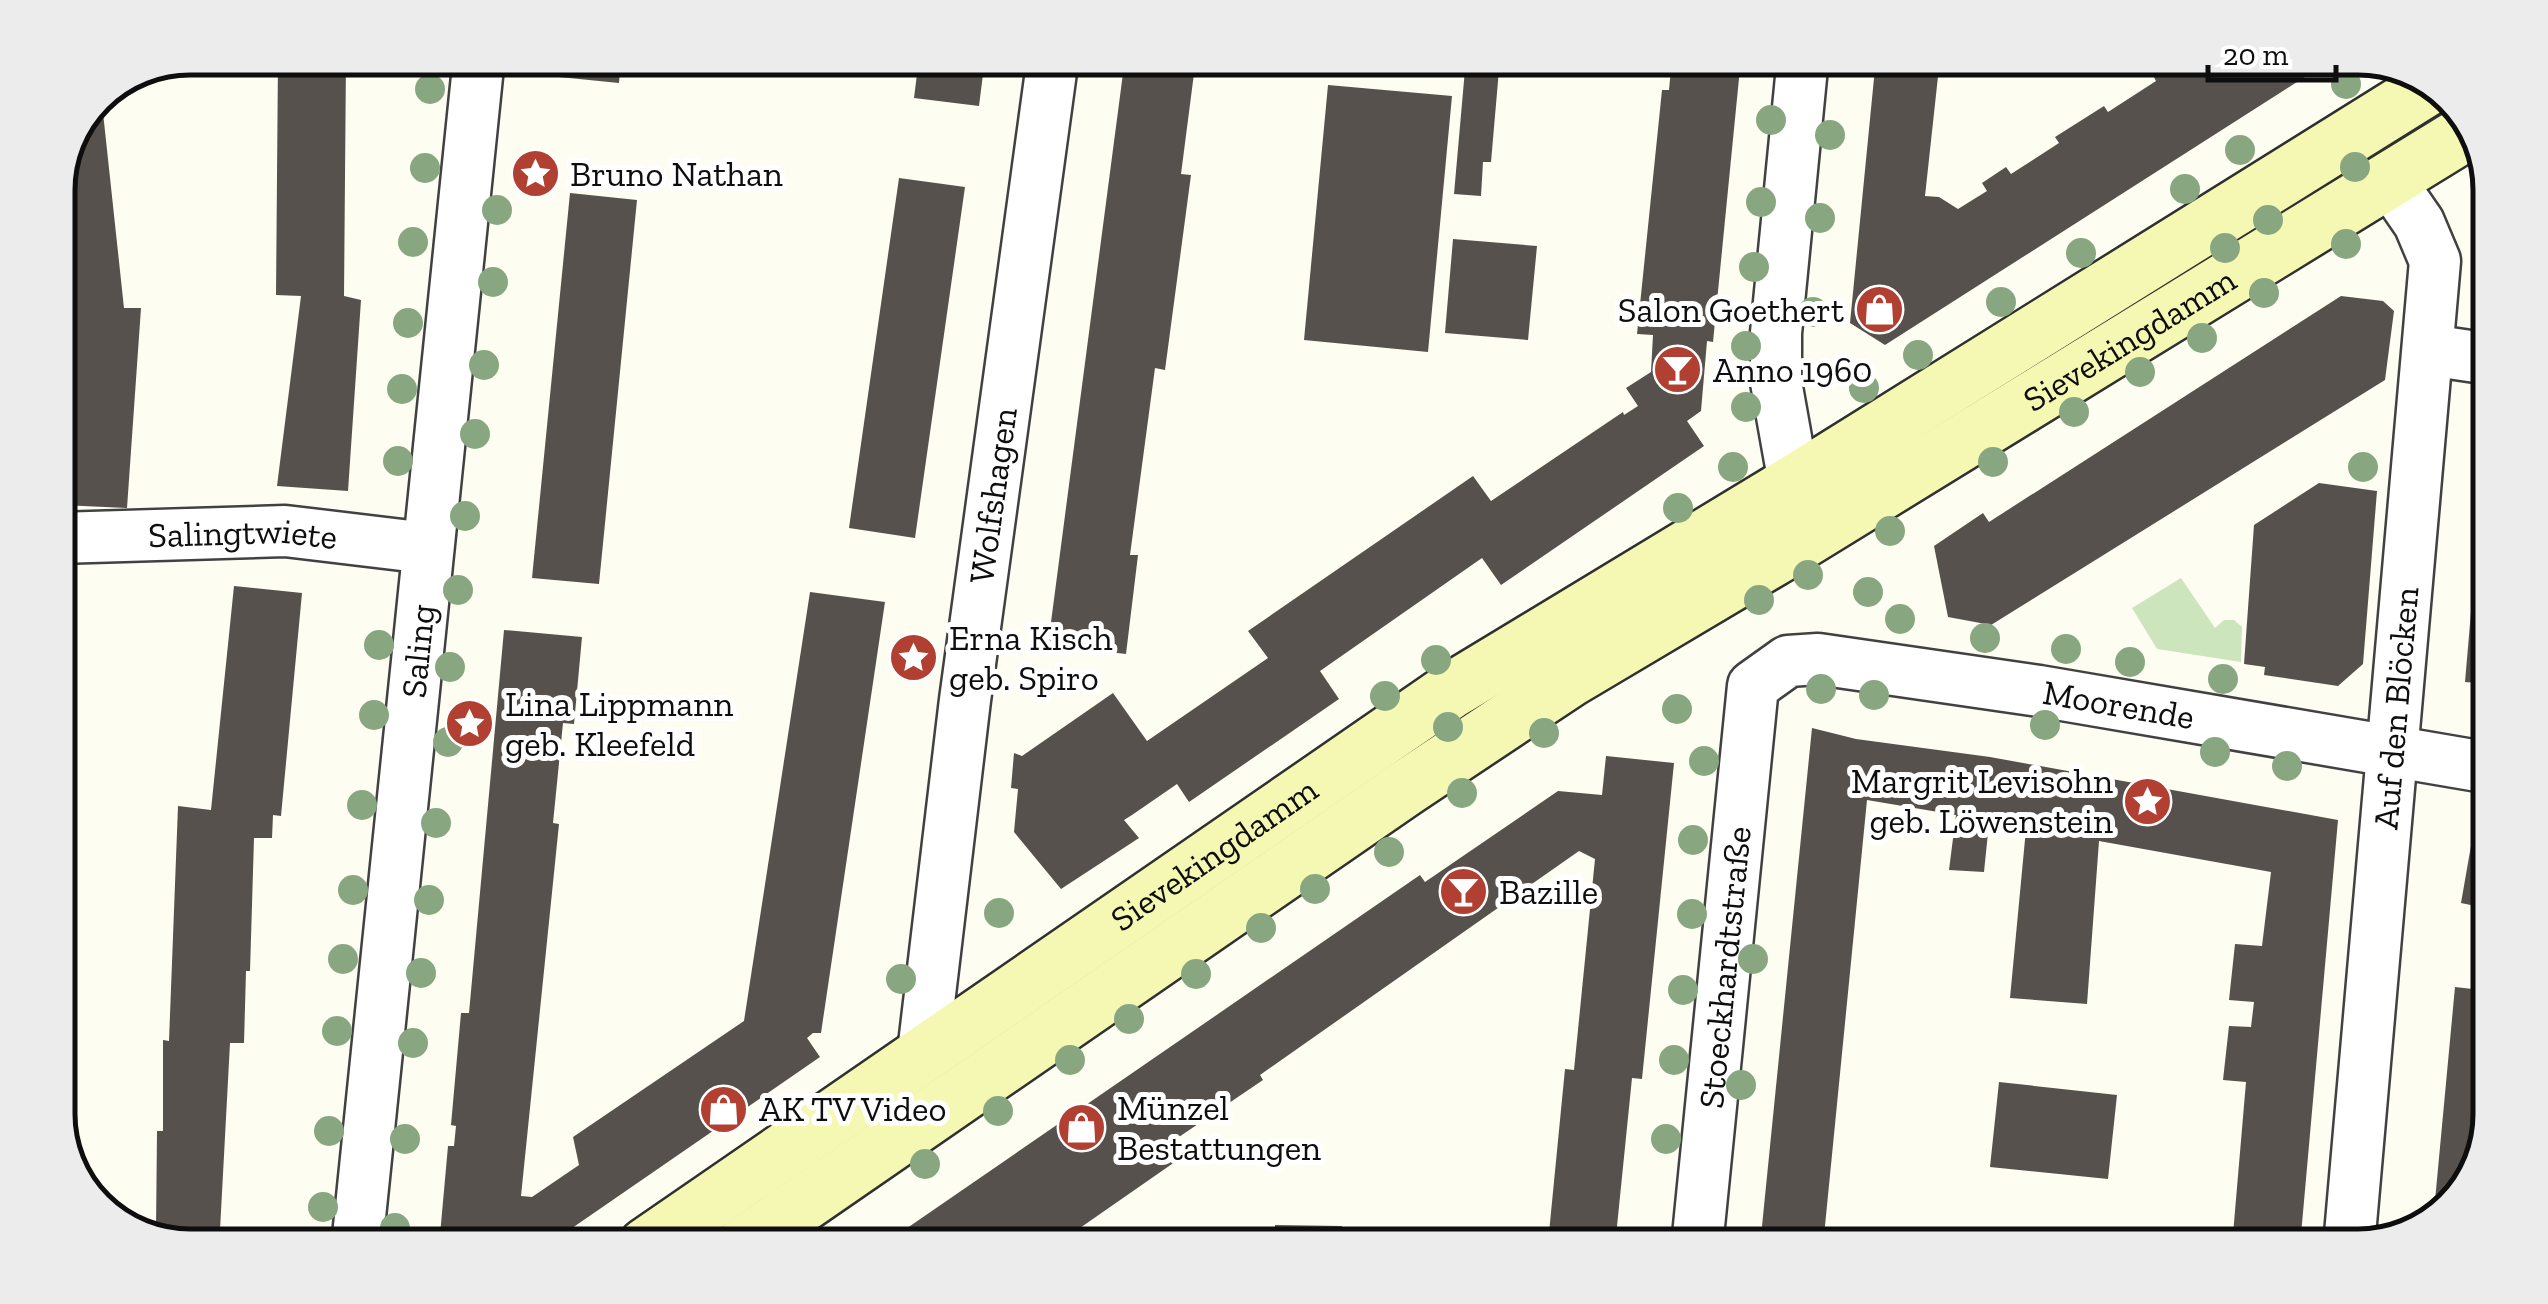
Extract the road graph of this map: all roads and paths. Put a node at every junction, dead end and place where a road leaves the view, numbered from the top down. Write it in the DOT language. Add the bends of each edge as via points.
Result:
graph roads {
  1 [pos="476,75"];
  2 [pos="1050,75"];
  3 [pos="1801,75"];
  4 [pos="2420,93"];
  5 [pos="2460,137"];
  6 [pos="2390,181"];
  7 [pos="2429,350"];
  8 [pos="2473,356"];
  9 [pos="1794,483"];
  10 [pos="75,537"];
  11 [pos="427,548"];
  12 [pos="1784,552"];
  13 [pos="1753,686"];
  14 [pos="2394,753"];
  15 [pos="2473,765"];
  16 [pos="922,1053"];
  17 [pos="359,1229"];
  18 [pos="670,1229"];
  19 [pos="767,1229"];
  20 [pos="1699,1229"];
  21 [pos="2351,1229"];
  1 -- 11 [label="street, Saling"];
  2 -- 16 [label="street, Wolfshagen"];
  3 -- 9 [label="street" via="1776,332 1776,382"];
  4 -- 9 [label="street, Sievekingdamm"];
  5 -- 6 [label="street, Sievekingdamm"];
  6 -- 7 [label="street, Auf den Blöcken" via="2436,261"];
  6 -- 12 [label="street, Sievekingdamm"];
  7 -- 8 [label="street"];
  7 -- 14 [label="street, Auf den Blöcken"];
  9 -- 12 [label="street"];
  9 -- 16 [label="street, Sievekingdamm" via="1449,692"];
  10 -- 11 [label="street, Salingtwiete" via="285,531"];
  11 -- 17 [label="street, Saling"];
  12 -- 19 [label="street, Sievekingdamm" via="1423,777"];
  13 -- 14 [label="street, Moorende" via="1788,661 1818,659"];
  13 -- 20 [label="street, Stoeckhardtstraße"];
  14 -- 15 [label="street, Moorende"];
  14 -- 21 [label="street, Auf den Blöcken"];
  16 -- 18 [label="street, Sievekingdamm"];
}
